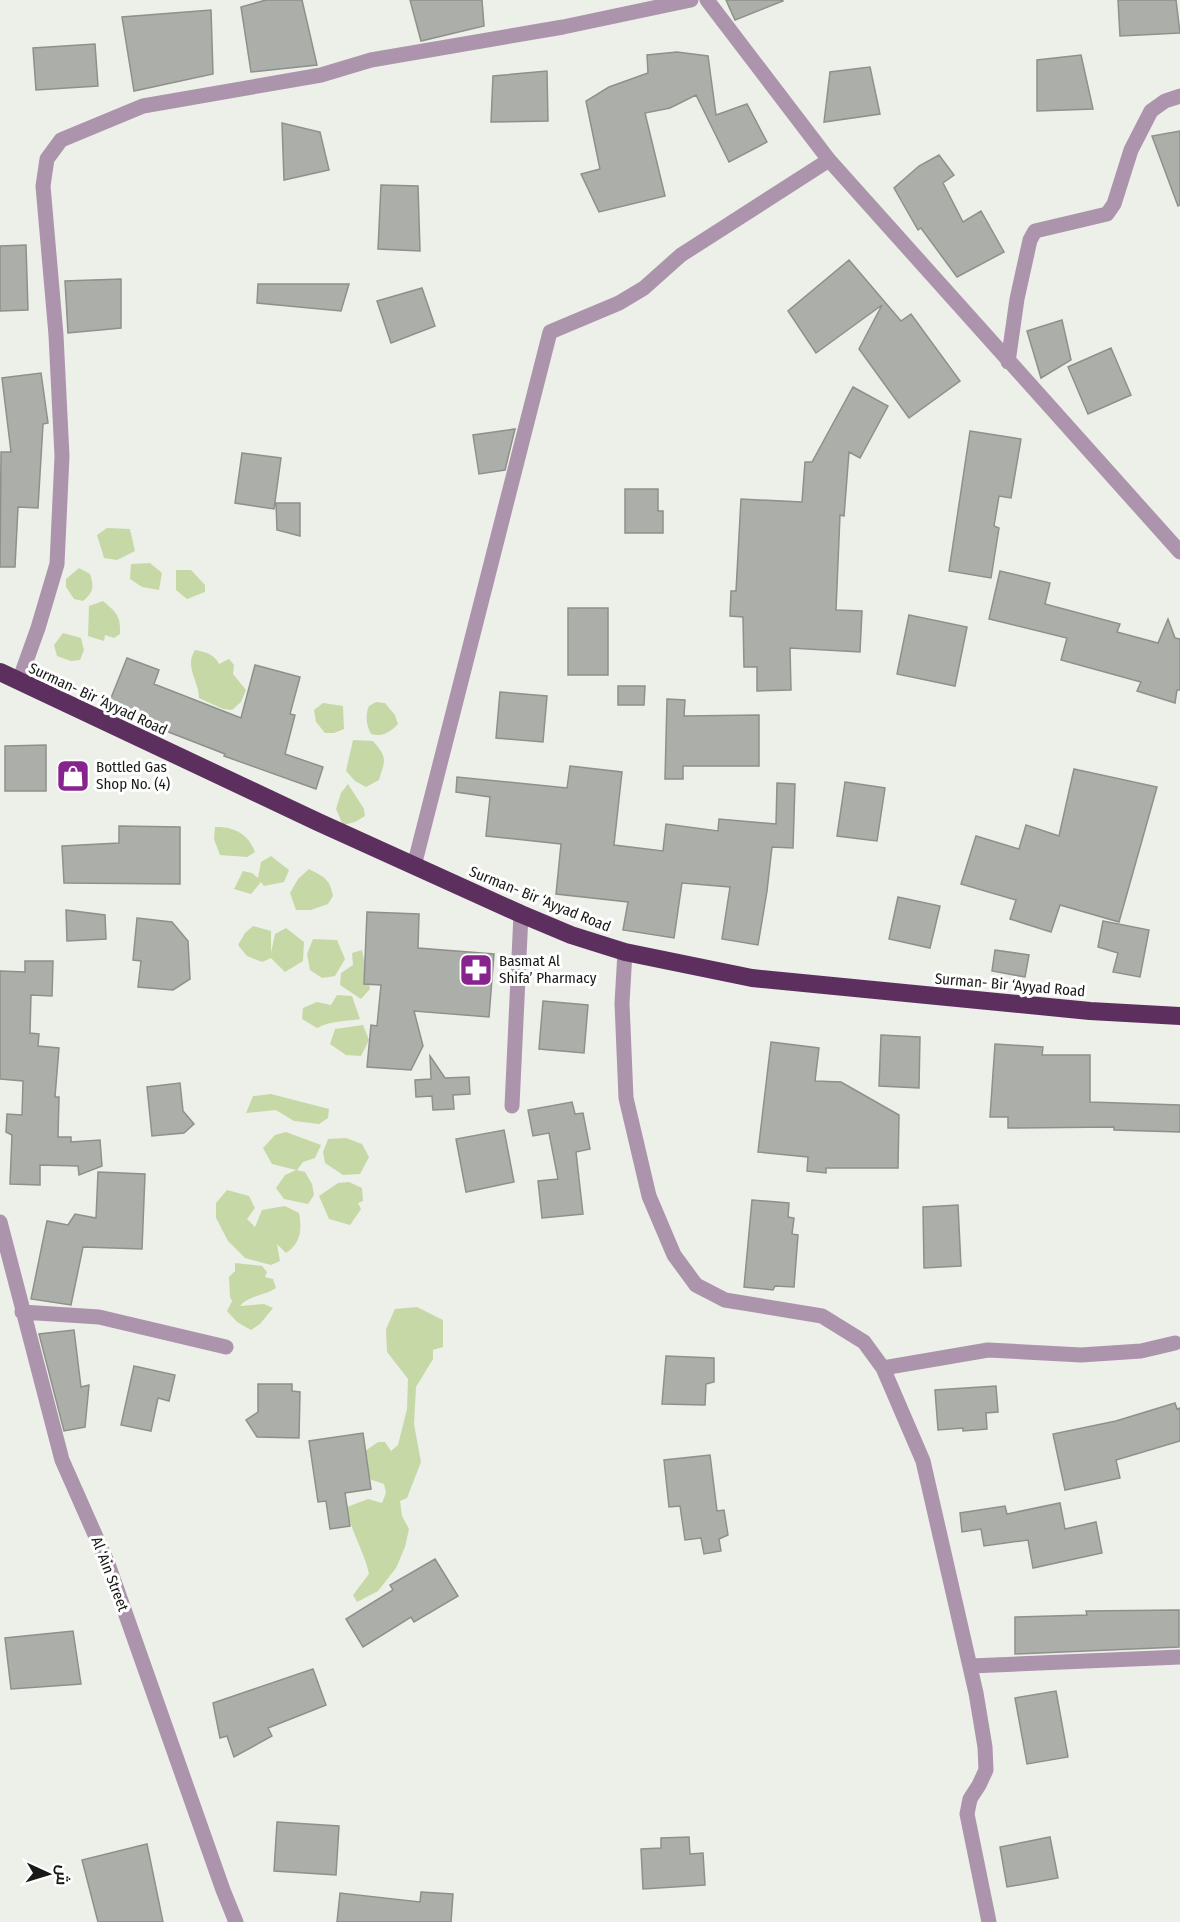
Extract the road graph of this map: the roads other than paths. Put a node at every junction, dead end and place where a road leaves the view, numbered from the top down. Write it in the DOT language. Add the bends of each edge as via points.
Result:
graph roads {
  1 [pos="691,0"];
  2 [pos="707,0"];
  3 [pos="1180,96"];
  4 [pos="829,160"];
  5 [pos="1008,362"];
  6 [pos="1180,552"];
  7 [pos="0,672"];
  8 [pos="19,681"];
  9 [pos="414,866"];
  10 [pos="521,915"];
  11 [pos="625,952"];
  12 [pos="1180,1016"];
  13 [pos="512,1106"];
  14 [pos="0,1222"];
  15 [pos="22,1312"];
  16 [pos="1175,1343"];
  17 [pos="226,1347"];
  18 [pos="883,1368"];
  19 [pos="1180,1657"];
  20 [pos="970,1666"];
  21 [pos="236,1922"];
  22 [pos="989,1922"];
  1 -- 8 [label="street" via="371,60 321,75 143,106 61,140 47,159 43,186 62,456 57,564"];
  2 -- 4 [label="street"];
  3 -- 5 [label="street" via="1150,111 1107,214 1035,231 1017,299"];
  4 -- 5 [label="street"];
  4 -- 9 [label="street" via="681,255 644,288 550,332"];
  5 -- 6 [label="street"];
  7 -- 8 [label="highway, Surman- Bir ‘Ayyad Road"];
  8 -- 9 [label="highway, Surman- Bir ‘Ayyad Road"];
  9 -- 10 [label="highway, Surman- Bir ‘Ayyad Road"];
  10 -- 11 [label="highway, Surman- Bir ‘Ayyad Road"];
  10 -- 13 [label="street"];
  11 -- 12 [label="highway, Surman- Bir ‘Ayyad Road" via="752,978"];
  11 -- 18 [label="street" via="622,1003 626,1098 649,1196 674,1255 696,1285 725,1300 822,1316 864,1342"];
  14 -- 15 [label="street, Al ‘Ain Street"];
  15 -- 17 [label="street" via="99,1317"];
  15 -- 21 [label="street, Al ‘Ain Street" via="62,1460 108,1564"];
  16 -- 18 [label="street" via="1141,1352 1081,1355 988,1350"];
  18 -- 20 [label="street" via="922,1461"];
  19 -- 20 [label="street"];
  20 -- 22 [label="street" via="986,1770 970,1799 967,1814"];
}
